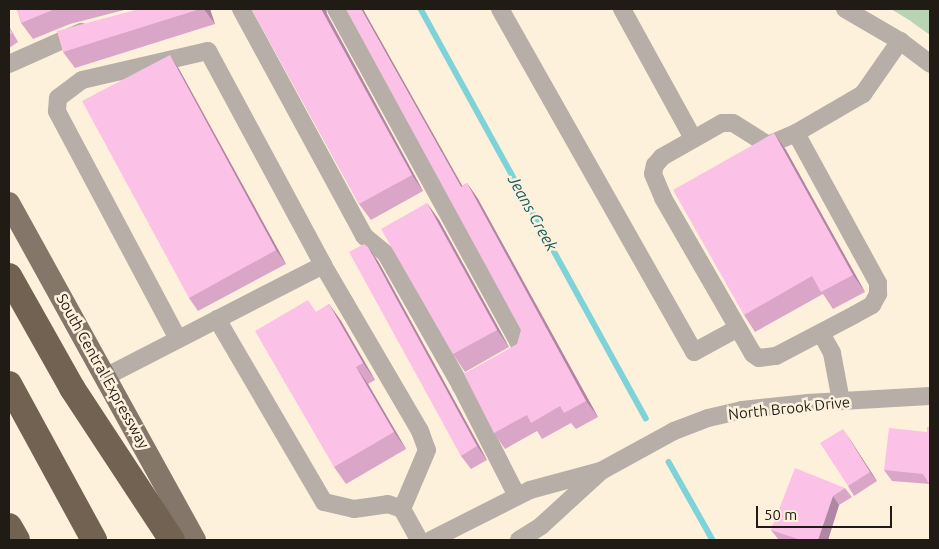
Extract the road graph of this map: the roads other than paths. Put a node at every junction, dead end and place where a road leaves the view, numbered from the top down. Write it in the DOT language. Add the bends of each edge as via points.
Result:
graph roads {
  1 [pos="241,9"];
  2 [pos="336,9"];
  3 [pos="500,9"];
  4 [pos="622,9"];
  5 [pos="845,9"];
  6 [pos="101,26"];
  7 [pos="900,41"];
  8 [pos="9,64"];
  9 [pos="930,64"];
  10 [pos="796,133"];
  11 [pos="693,138"];
  12 [pos="9,203"];
  13 [pos="323,265"];
  14 [pos="9,276"];
  15 [pos="217,319"];
  16 [pos="738,328"];
  17 [pos="821,333"];
  18 [pos="178,339"];
  19 [pos="107,376"];
  20 [pos="9,384"];
  21 [pos="461,386"];
  22 [pos="930,396"];
  23 [pos="841,401"];
  24 [pos="601,471"];
  25 [pos="517,496"];
  26 [pos="402,509"];
  27 [pos="9,526"];
  28 [pos="17,540"];
  29 [pos="94,540"];
  30 [pos="172,540"];
  31 [pos="195,540"];
  32 [pos="419,540"];
  33 [pos="431,540"];
  34 [pos="519,540"];
  1 -- 21 [label="street" via="364,236 386,254"];
  2 -- 21 [label="street" via="524,351"];
  3 -- 16 [label="street" via="694,352"];
  4 -- 11 [label="street"];
  5 -- 7 [label="street"];
  6 -- 8 [label="street" via="72,34"];
  7 -- 9 [label="street"];
  7 -- 10 [label="street" via="863,94"];
  10 -- 11 [label="street" via="768,145 733,123 722,123"];
  10 -- 17 [label="street" via="878,283 878,294 872,305"];
  11 -- 16 [label="street" via="662,157 653,174 663,198"];
  12 -- 19 [label="main road, South Central Expressway"];
  13 -- 15 [label="street"];
  13 -- 18 [label="street" via="208,51 82,80 58,98 57,112"];
  13 -- 26 [label="street" via="420,431 427,450"];
  14 -- 30 [label="highway" via="72,388"];
  15 -- 18 [label="street"];
  15 -- 26 [label="street" via="324,502 354,509 388,504"];
  16 -- 17 [label="street" via="754,354 765,359"];
  17 -- 23 [label="street" via="832,353"];
  18 -- 19 [label="street"];
  19 -- 31 [label="main road, South Central Expressway"];
  20 -- 29 [label="highway"];
  21 -- 25 [label="street"];
  22 -- 23 [label="street, North Brook Drive"];
  23 -- 24 [label="street, North Brook Drive" via="742,410 708,418 674,431"];
  24 -- 25 [label="street, North Brook Drive"];
  24 -- 34 [label="street, North Brook Drive" via="541,526"];
  25 -- 33 [label="street, North Brook Drive"];
  26 -- 32 [label="street"];
  27 -- 28 [label="highway"];
}
